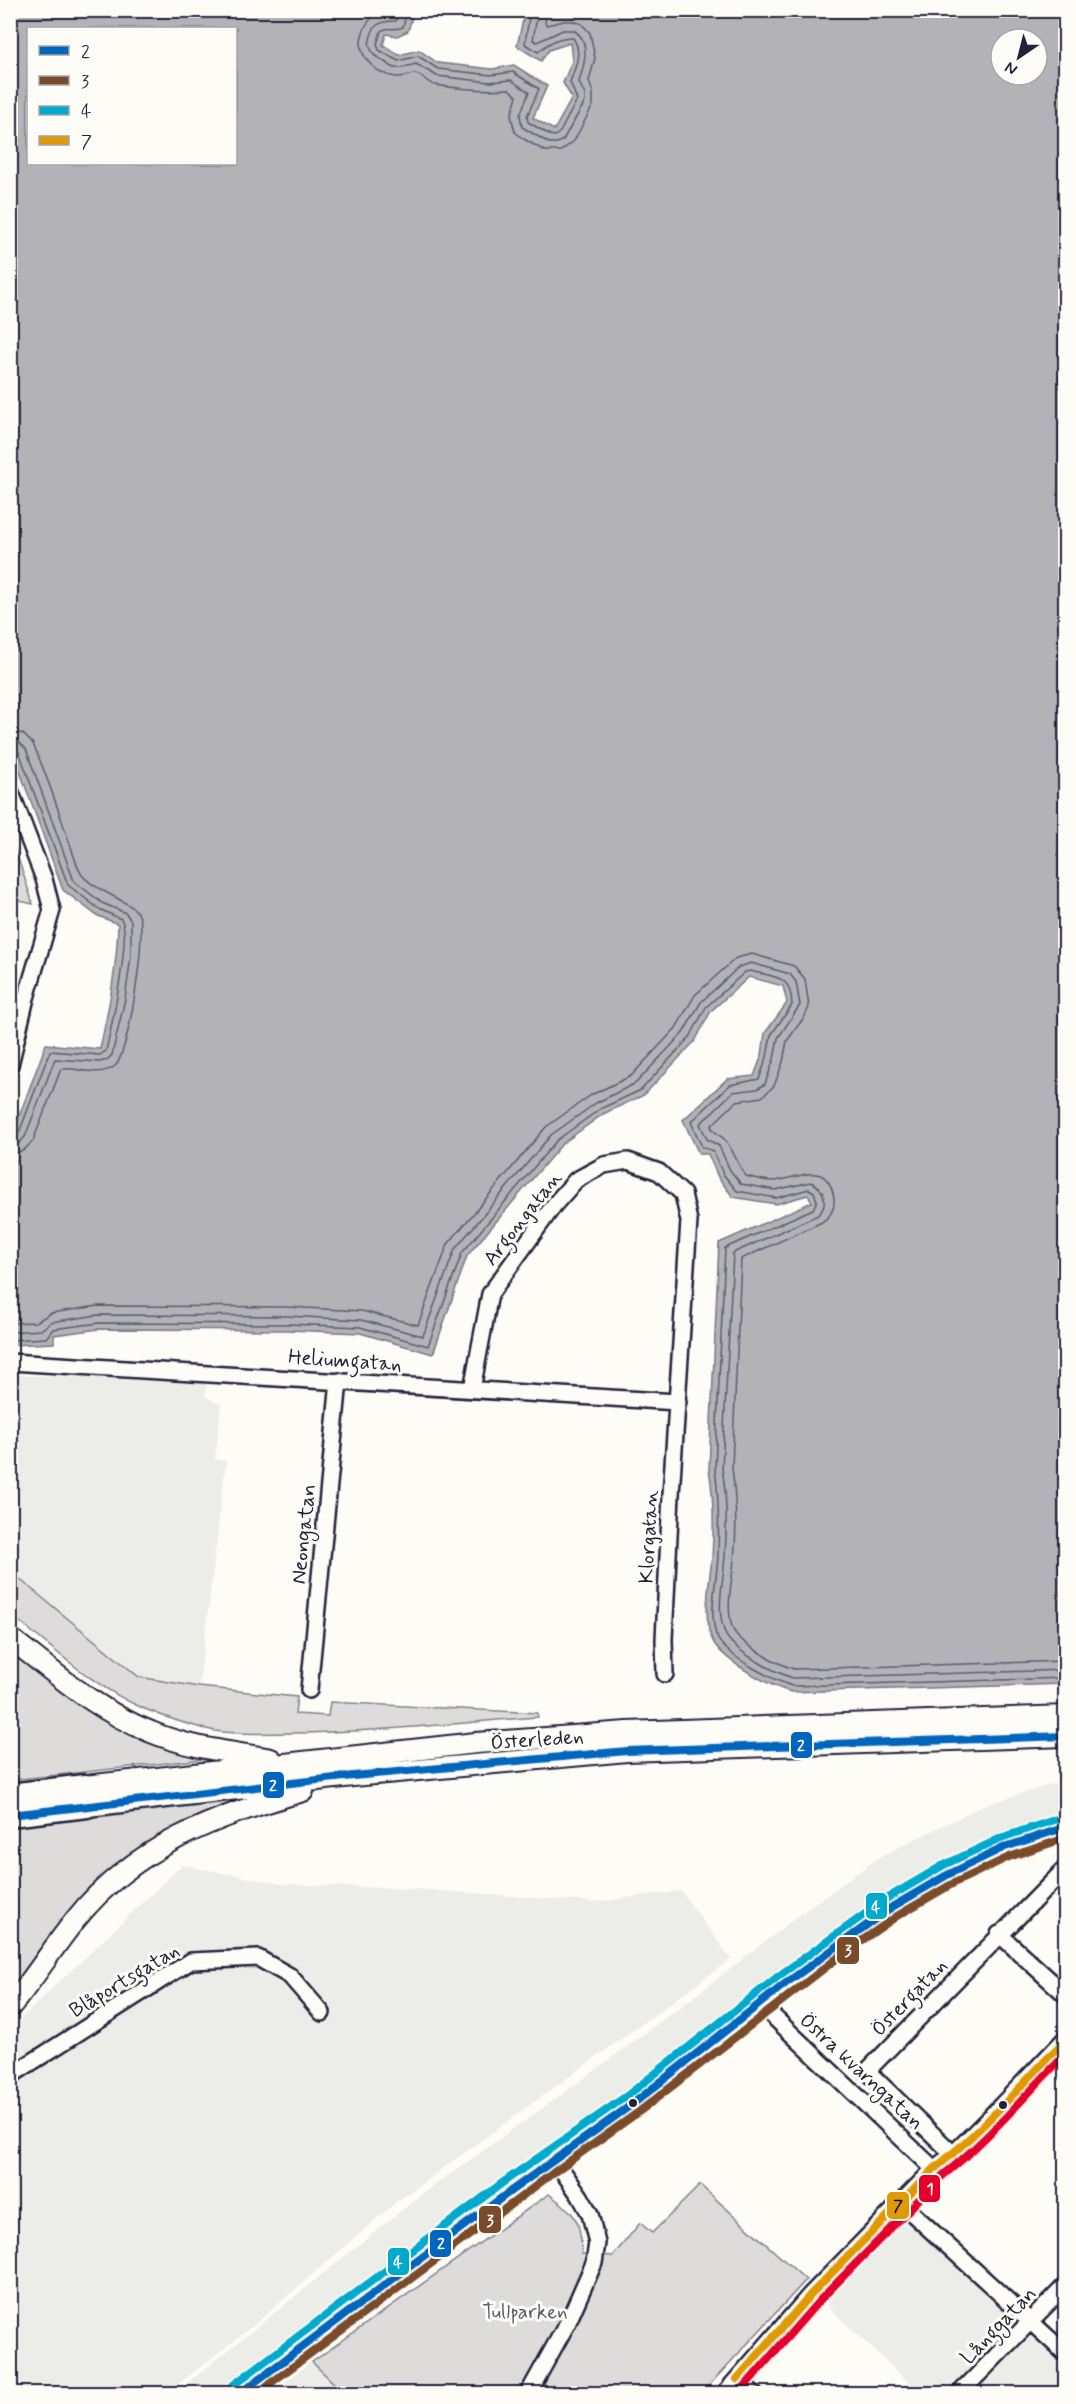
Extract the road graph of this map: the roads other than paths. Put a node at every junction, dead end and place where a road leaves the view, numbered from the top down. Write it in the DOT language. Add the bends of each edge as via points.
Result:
graph roads {
  1 [pos="10,790"];
  2 [pos="10,1065"];
  3 [pos="10,1362"];
  4 [pos="339,1381"];
  5 [pos="472,1389"];
  6 [pos="678,1402"];
  7 [pos="10,1638"];
  8 [pos="665,1674"];
  9 [pos="309,1690"];
  10 [pos="1065,1716"];
  11 [pos="1065,1736"];
  12 [pos="295,1763"];
  13 [pos="352,1776"];
  14 [pos="10,1795"];
  15 [pos="86,1796"];
  16 [pos="10,1815"];
  17 [pos="1065,1827"];
  18 [pos="1063,1875"];
  19 [pos="999,1935"];
  20 [pos="1065,1995"];
  21 [pos="760,2004"];
  22 [pos="10,2007"];
  23 [pos="322,2013"];
  24 [pos="1065,2038"];
  25 [pos="10,2076"];
  26 [pos="953,2154"];
  27 [pos="554,2159"];
  28 [pos="934,2169"];
  29 [pos="900,2203"];
  30 [pos="1065,2285"];
  31 [pos="1031,2322"];
  32 [pos="1065,2354"];
  33 [pos="737,2379"];
  34 [pos="238,2394"];
  35 [pos="528,2394"];
  36 [pos="724,2394"];
  37 [pos="754,2394"];
  38 [pos="959,2394"];
  1 -- 2 [label="street" via="52,910"];
  3 -- 4 [label="street, Heliumgatan"];
  4 -- 5 [label="street, Heliumgatan"];
  4 -- 9 [label="street, Neongatan"];
  5 -- 6 [label="street, Heliumgatan"];
  5 -- 6 [label="street, Argongatan" via="490,1294 576,1180 604,1165 628,1161 659,1172 683,1194 689,1221"];
  6 -- 8 [label="street, Klorgatan"];
  7 -- 12 [label="main road" via="83,1696 152,1733 203,1747"];
  10 -- 12 [label="main road, Österleden" via="627,1732 476,1743"];
  11 -- 13 [label="main road, Österleden" via="627,1751"];
  12 -- 15 [label="main road, Österleden"];
  13 -- 15 [label="main road, Österleden"];
  13 -- 22 [label="main road" via="252,1806 204,1825 134,1862 76,1919"];
  14 -- 15 [label="highway, Österleden"];
  15 -- 16 [label="highway, Österleden"];
  17 -- 21 [label="main road" via="986,1854 924,1886"];
  18 -- 19 [label="street, Östergatan"];
  19 -- 20 [label="street"];
  19 -- 26 [label="street, Östergatan" via="867,2071"];
  21 -- 27 [label="main road"];
  21 -- 28 [label="street, Östra kvarngatan"];
  23 -- 25 [label="street, Blåportsgatan" via="290,1976 258,1958 191,1961"];
  24 -- 26 [label="street"];
  26 -- 28 [label="street"];
  27 -- 34 [label="main road"];
  27 -- 35 [label="street" via="590,2214 597,2243 594,2263 568,2322"];
  28 -- 29 [label="street"];
  29 -- 31 [label="street"];
  29 -- 33 [label="street" via="810,2295"];
  30 -- 31 [label="street, Långgatan"];
  31 -- 32 [label="street"];
  31 -- 38 [label="street, Långgatan"];
  33 -- 36 [label="street"];
  33 -- 37 [label="street"];
}
